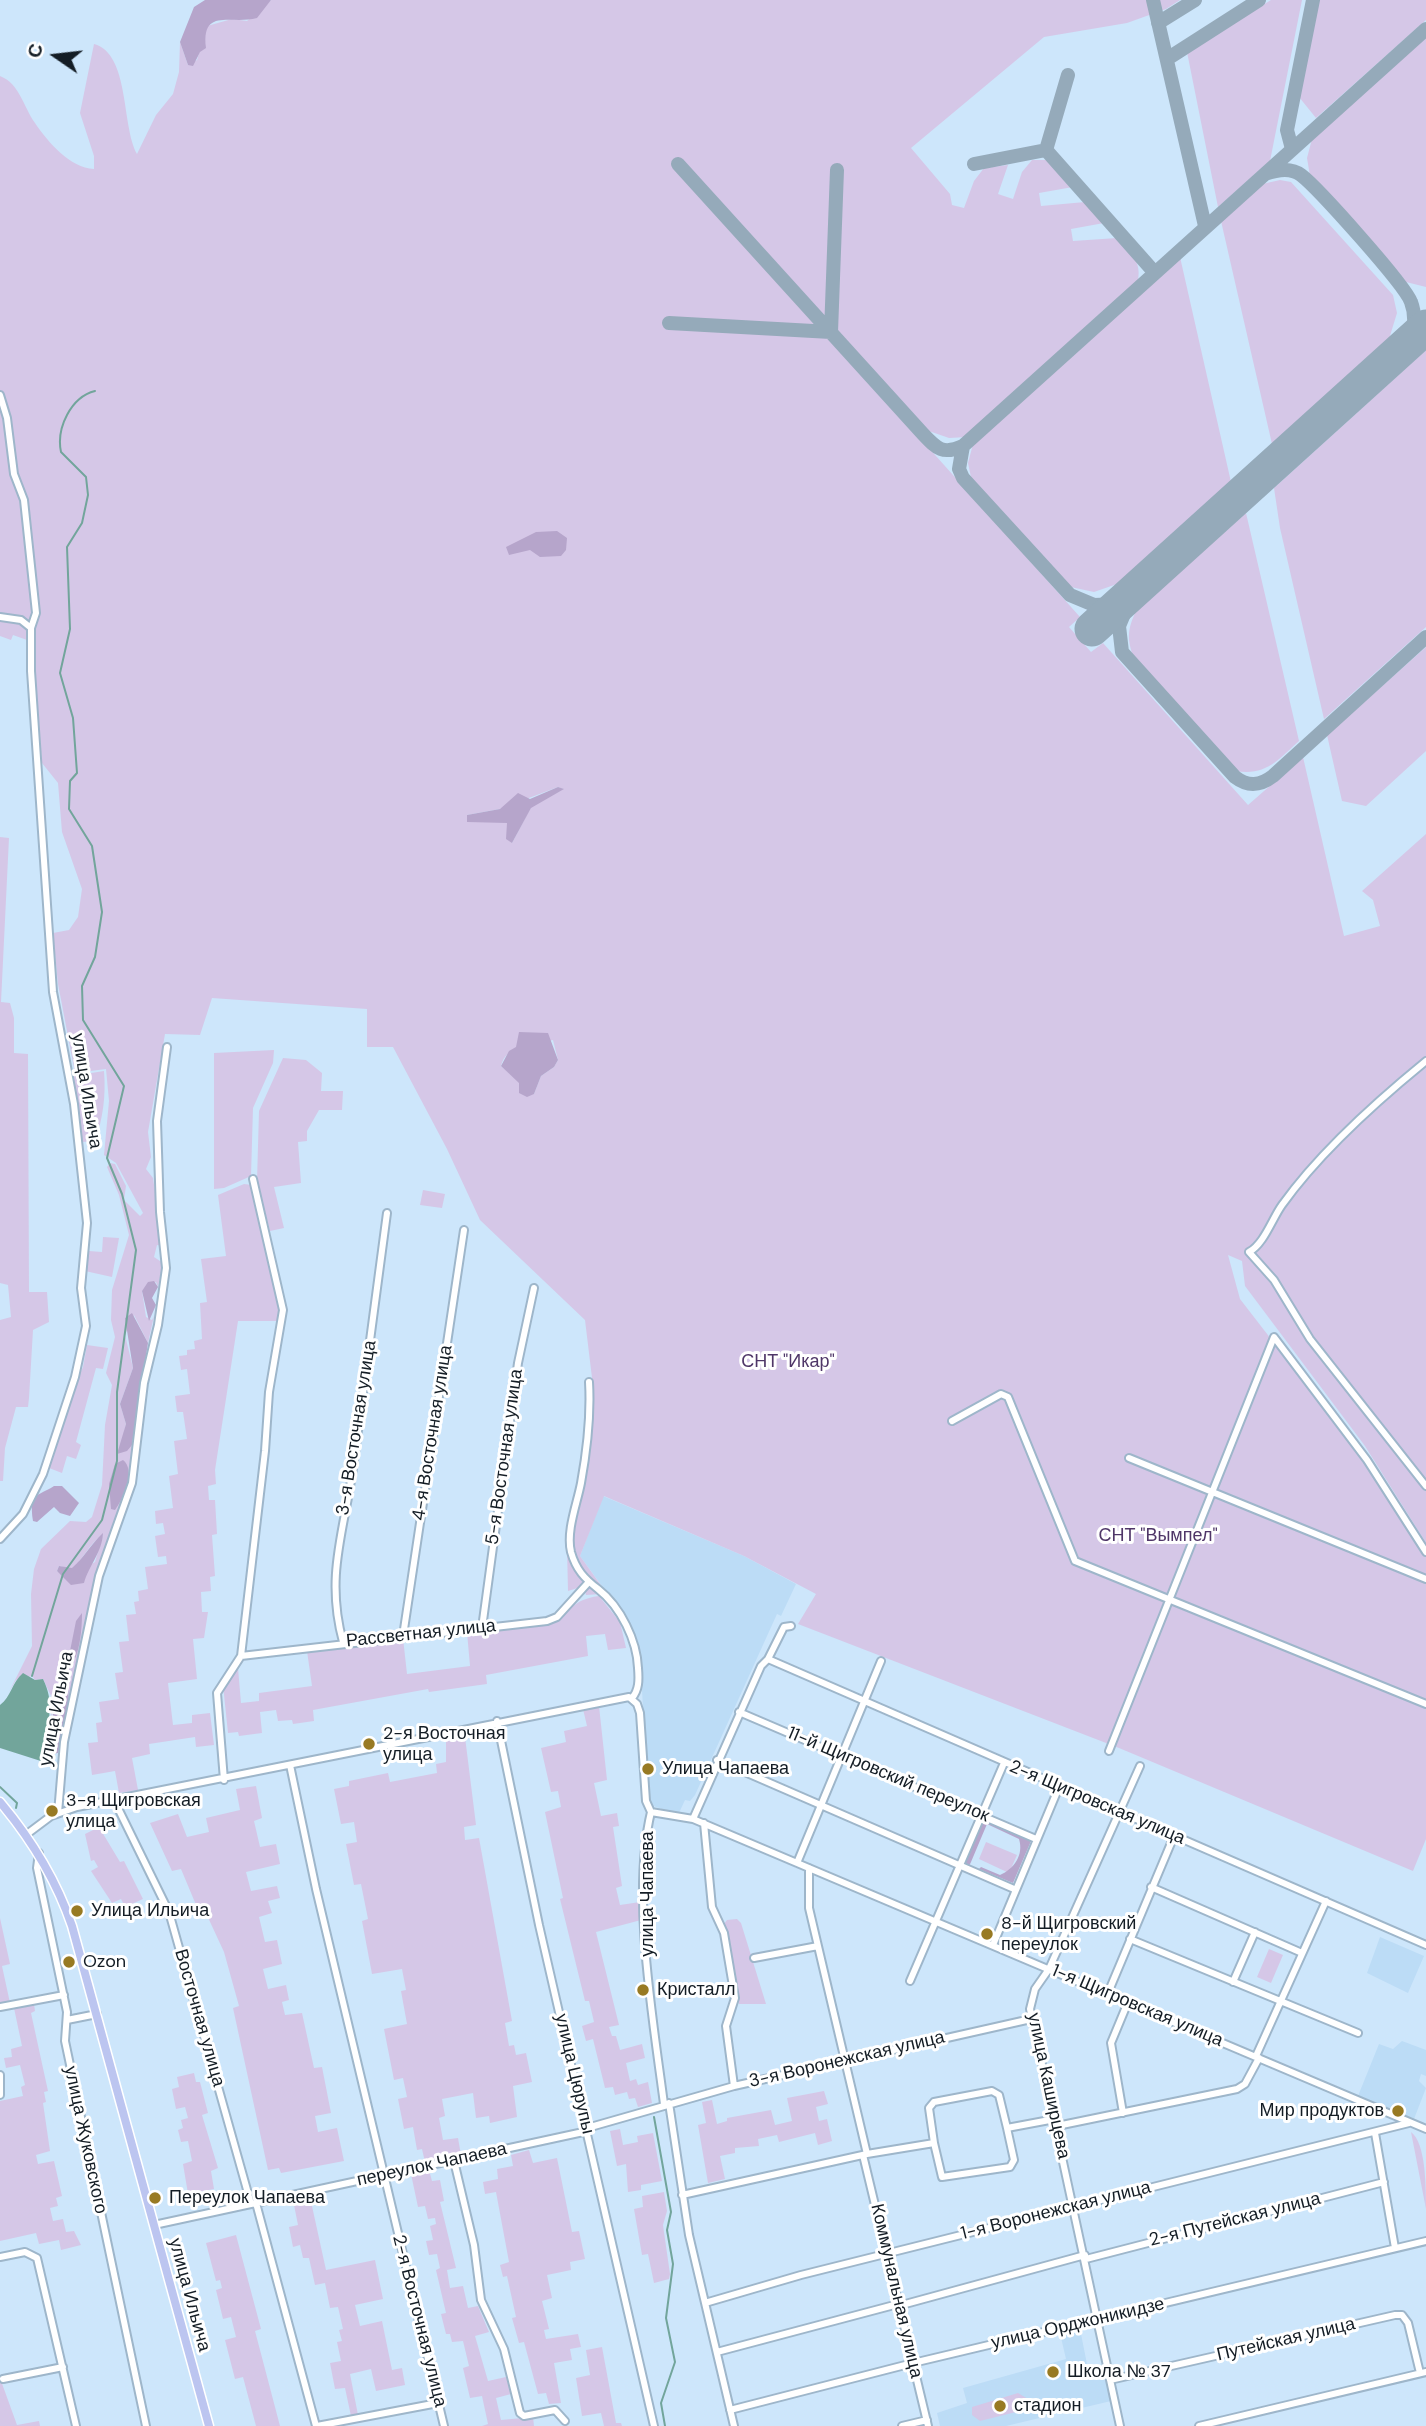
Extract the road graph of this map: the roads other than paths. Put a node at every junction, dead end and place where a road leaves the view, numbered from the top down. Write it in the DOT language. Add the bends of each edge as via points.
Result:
graph roads {
  1 [pos="0,395"];
  2 [pos="0,617"];
  3 [pos="32,628"];
  4 [pos="167,1047"];
  5 [pos="1426,1061"];
  6 [pos="253,1179"];
  7 [pos="387,1213"];
  8 [pos="464,1230"];
  9 [pos="534,1288"];
  10 [pos="589,1382"];
  11 [pos="952,1421"];
  12 [pos="1129,1458"];
  13 [pos="1426,1486"];
  14 [pos="1212,1492"];
  15 [pos="0,1539"];
  16 [pos="1426,1552"];
  17 [pos="1426,1579"];
  18 [pos="587,1584"];
  19 [pos="1170,1600"];
  20 [pos="791,1626"];
  21 [pos="482,1628"];
  22 [pos="403,1636"];
  23 [pos="343,1643"];
  24 [pos="240,1656"];
  25 [pos="768,1660"];
  26 [pos="881,1661"];
  27 [pos="632,1698"];
  28 [pos="864,1703"];
  29 [pos="1426,1704"];
  30 [pos="739,1712"];
  31 [pos="497,1721"];
  32 [pos="1109,1751"];
  33 [pos="842,1755"];
  34 [pos="718,1760"];
  35 [pos="1004,1763"];
  36 [pos="289,1765"];
  37 [pos="1140,1766"];
  38 [pos="224,1780"];
  39 [pos="1059,1787"];
  40 [pos="114,1800"];
  41 [pos="0,1802"];
  42 [pos="821,1805"];
  43 [pos="1117,1811"];
  44 [pos="651,1812"];
  45 [pos="58,1813"];
  46 [pos="982,1815"];
  47 [pos="693,1819"];
  48 [pos="704,1823"];
  49 [pos="27,1834"];
  50 [pos="1174,1836"];
  51 [pos="1036,1839"];
  52 [pos="39,1853"];
  53 [pos="797,1863"];
  54 [pos="960,1866"];
  55 [pos="809,1868"];
  56 [pos="1151,1887"];
  57 [pos="1014,1889"];
  58 [pos="1326,1901"];
  59 [pos="937,1922"];
  60 [pos="1255,1932"];
  61 [pos="1130,1939"];
  62 [pos="993,1945"];
  63 [pos="1426,1945"];
  64 [pos="818,1946"];
  65 [pos="1303,1953"];
  66 [pos="754,1958"];
  67 [pos="1049,1969"];
  68 [pos="910,1981"];
  69 [pos="1233,1982"];
  70 [pos="1108,1993"];
  71 [pos="64,1995"];
  72 [pos="1280,2000"];
  73 [pos="1128,2002"];
  74 [pos="0,2007"];
  75 [pos="97,2014"];
  76 [pos="1031,2019"];
  77 [pos="67,2020"];
  78 [pos="1358,2033"];
  79 [pos="1257,2057"];
  80 [pos="844,2060"];
  81 [pos="0,2075"];
  82 [pos="734,2086"];
  83 [pos="0,2095"];
  84 [pos="666,2104"];
  85 [pos="1123,2113"];
  86 [pos="1056,2123"];
  87 [pos="1409,2123"];
  88 [pos="1426,2124"];
  89 [pos="1007,2128"];
  90 [pos="587,2129"];
  91 [pos="1375,2133"];
  92 [pos="934,2143"];
  93 [pos="865,2155"];
  94 [pos="454,2161"];
  95 [pos="384,2176"];
  96 [pos="1384,2182"];
  97 [pos="682,2195"];
  98 [pos="253,2203"];
  99 [pos="1074,2206"];
  100 [pos="154,2225"];
  101 [pos="1426,2241"];
  102 [pos="1395,2248"];
  103 [pos="887,2253"];
  104 [pos="0,2257"];
  105 [pos="1085,2257"];
  106 [pos="705,2303"];
  107 [pos="898,2305"];
  108 [pos="1098,2319"];
  109 [pos="717,2352"];
  110 [pos="913,2363"];
  111 [pos="63,2367"];
  112 [pos="1423,2373"];
  113 [pos="3,2379"];
  114 [pos="1110,2379"];
  115 [pos="438,2403"];
  116 [pos="730,2410"];
  117 [pos="565,2421"];
  118 [pos="928,2423"];
  119 [pos="76,2426"];
  120 [pos="146,2426"];
  121 [pos="208,2426"];
  122 [pos="317,2426"];
  123 [pos="444,2426"];
  124 [pos="654,2426"];
  125 [pos="734,2426"];
  126 [pos="902,2426"];
  127 [pos="1120,2426"];
  128 [pos="1199,2426"];
  1 -- 3 [label="street, улица Ильича" via="14,474 24,500 36,613"];
  2 -- 3 [label="street"];
  3 -- 15 [label="street, улица Ильича" via="38,811 46,861 52,992 74,1104 87,1223 81,1288 86,1326 75,1377 43,1474 23,1514"];
  4 -- 45 [label="street, улица Ильича" via="157,1121 164,1280 144,1383 132,1483 99,1576 64,1742"];
  5 -- 13 [label="street" via="1370,1107 1308,1174 1249,1252 1274,1280 1310,1339"];
  6 -- 24 [label="street" via="283,1311 268,1392"];
  7 -- 23 [label="street, 3-я Восточная улица" via="352,1475 336,1550 334,1575"];
  8 -- 22 [label="street, 4-я Восточная улица"];
  9 -- 21 [label="street, 5-я Восточная улица" via="518,1363"];
  10 -- 18 [label="street" via="586,1449 570,1538 571,1551"];
  11 -- 19 [label="street" via="1001,1394 1008,1397 1075,1561"];
  12 -- 14 [label="street"];
  14 -- 16 [label="street" via="1274,1337 1336,1417"];
  14 -- 17 [label="street"];
  14 -- 19 [label="street"];
  18 -- 21 [label="street, Рассветная улица" via="557,1617"];
  18 -- 27 [label="street" via="599,1590 624,1621 638,1650 639,1682"];
  19 -- 29 [label="street"];
  19 -- 32 [label="street"];
  20 -- 25 [label="street" via="784,1626 779,1633"];
  21 -- 22 [label="street, Рассветная улица"];
  22 -- 23 [label="street, Рассветная улица"];
  23 -- 24 [label="street, Рассветная улица"];
  24 -- 38 [label="street" via="217,1693"];
  25 -- 28 [label="street, 2-я Щигровская улица"];
  25 -- 30 [label="street"];
  26 -- 28 [label="street"];
  27 -- 31 [label="street" via="621,1696"];
  27 -- 44 [label="street, улица Чапаева" via="640,1713 646,1801"];
  28 -- 33 [label="street"];
  28 -- 35 [label="street, 2-я Щигровская улица"];
  30 -- 33 [label="street, 11-й Щигровский переулок"];
  30 -- 34 [label="street"];
  31 -- 36 [label="street"];
  31 -- 90 [label="street, улица Цюрупы"];
  33 -- 42 [label="street"];
  33 -- 46 [label="street, 11-й Щигровский переулок"];
  34 -- 42 [label="street"];
  34 -- 47 [label="street"];
  35 -- 39 [label="street, 2-я Щигровская улица"];
  35 -- 46 [label="street"];
  36 -- 38 [label="street"];
  36 -- 95 [label="street, 2-я Восточная улица"];
  37 -- 43 [label="street, улица Каширцева"];
  38 -- 40 [label="street"];
  39 -- 43 [label="street, 2-я Щигровская улица"];
  39 -- 51 [label="street"];
  40 -- 45 [label="street"];
  40 -- 98 [label="street, Восточная улица" via="169,1912"];
  41 -- 49 [label="main road, улица Ильича"];
  42 -- 53 [label="street"];
  42 -- 54 [label="street"];
  43 -- 50 [label="street, 2-я Щигровская улица"];
  43 -- 67 [label="street, улица Каширцева"];
  44 -- 47 [label="street, 1-я Щигровская улица"];
  44 -- 84 [label="street, улица Чапаева" via="645,1923"];
  45 -- 49 [label="street"];
  46 -- 51 [label="street, 11-й Щигровский переулок"];
  46 -- 54 [label="street"];
  47 -- 48 [label="street, 1-я Щигровская улица"];
  48 -- 53 [label="street, 1-я Щигровская улица"];
  48 -- 82 [label="street" via="712,1907 724,1933 735,1998 726,2026"];
  49 -- 52 [label="main road, улица Ильича"];
  50 -- 56 [label="street"];
  50 -- 58 [label="street, 2-я Щигровская улица"];
  51 -- 57 [label="street"];
  52 -- 71 [label="street, улица Жуковского" via="37,1868"];
  52 -- 75 [label="main road, улица Ильича" via="64,1902"];
  53 -- 55 [label="street, 1-я Щигровская улица"];
  54 -- 57 [label="street"];
  54 -- 59 [label="street"];
  55 -- 59 [label="street, 1-я Щигровская улица"];
  55 -- 64 [label="street, Коммунальная улица" via="807,1892"];
  56 -- 60 [label="street"];
  56 -- 61 [label="street"];
  57 -- 62 [label="street"];
  58 -- 63 [label="street, 2-я Щигровская улица"];
  58 -- 65 [label="street"];
  59 -- 62 [label="street, 1-я Щигровская улица"];
  59 -- 68 [label="street"];
  60 -- 65 [label="street"];
  60 -- 69 [label="street"];
  61 -- 69 [label="street"];
  61 -- 70 [label="street"];
  62 -- 67 [label="street, 1-я Щигровская улица"];
  64 -- 66 [label="street"];
  64 -- 80 [label="street, Коммунальная улица"];
  65 -- 72 [label="street"];
  67 -- 70 [label="street, 1-я Щигровская улица"];
  67 -- 76 [label="street, улица Каширцева" via="1031,1998"];
  69 -- 72 [label="street"];
  70 -- 73 [label="street, 1-я Щигровская улица"];
  71 -- 74 [label="street"];
  71 -- 77 [label="street, улица Жуковского"];
  72 -- 78 [label="street"];
  72 -- 79 [label="street"];
  73 -- 79 [label="street, 1-я Щигровская улица"];
  73 -- 85 [label="street" via="1111,2043"];
  75 -- 77 [label="street"];
  75 -- 100 [label="main road, улица Ильича"];
  76 -- 80 [label="street, 3-я Воронежская улица"];
  76 -- 86 [label="street, улица Каширцева"];
  77 -- 120 [label="street, улица Жуковского" via="65,2041"];
  79 -- 85 [label="street" via="1245,2084 1237,2089"];
  79 -- 87 [label="street, 1-я Щигровская улица"];
  80 -- 82 [label="street, 3-я Воронежская улица"];
  80 -- 93 [label="street, Коммунальная улица"];
  81 -- 83 [label="street"];
  82 -- 84 [label="street, 3-я Воронежская улица"];
  84 -- 90 [label="street, переулок Чапаева"];
  84 -- 97 [label="street, улица Чапаева"];
  85 -- 86 [label="street"];
  86 -- 89 [label="street"];
  86 -- 99 [label="street, улица Каширцева"];
  87 -- 88 [label="street, 1-я Щигровская улица"];
  87 -- 91 [label="street, 1-я Воронежская улица"];
  89 -- 92 [label="street" via="995,2092 969,2095 931,2104"];
  89 -- 92 [label="street" via="1014,2160 1010,2167 942,2177"];
  90 -- 94 [label="street, переулок Чапаева"];
  90 -- 124 [label="street, улица Цюрупы"];
  91 -- 96 [label="street"];
  91 -- 99 [label="street, 1-я Воронежская улица"];
  92 -- 93 [label="street"];
  93 -- 97 [label="street"];
  93 -- 103 [label="street, Коммунальная улица"];
  94 -- 95 [label="street, переулок Чапаева"];
  94 -- 117 [label="street" via="474,2245 481,2300 503,2349 520,2413 555,2410"];
  95 -- 98 [label="street, переулок Чапаева"];
  95 -- 115 [label="street, 2-я Восточная улица"];
  96 -- 102 [label="street"];
  96 -- 105 [label="street, 2-я Путейская улица"];
  97 -- 106 [label="street, улица Чапаева"];
  98 -- 100 [label="street, переулок Чапаева"];
  98 -- 122 [label="street, Восточная улица"];
  99 -- 103 [label="street, 1-я Воронежская улица"];
  99 -- 105 [label="street, улица Каширцева"];
  100 -- 121 [label="main road, улица Ильича"];
  101 -- 102 [label="street, улица Орджоникидзе"];
  102 -- 108 [label="street, улица Орджоникидзе"];
  103 -- 106 [label="street, 1-я Воронежская улица"];
  103 -- 107 [label="street, Коммунальная улица"];
  104 -- 111 [label="street" via="24,2252 37,2258"];
  105 -- 107 [label="street, 2-я Путейская улица"];
  105 -- 108 [label="street, улица Каширцева"];
  106 -- 109 [label="street, улица Чапаева"];
  107 -- 109 [label="street, 2-я Путейская улица"];
  107 -- 110 [label="street, Коммунальная улица"];
  108 -- 110 [label="street, улица Орджоникидзе"];
  108 -- 114 [label="street, улица Каширцева"];
  109 -- 116 [label="street, улица Чапаева"];
  110 -- 116 [label="street, улица Орджоникидзе"];
  110 -- 118 [label="street, Коммунальная улица"];
  111 -- 113 [label="street"];
  111 -- 119 [label="street"];
  112 -- 114 [label="street, Путейская улица" via="1408,2323 1402,2315 1395,2315"];
  112 -- 128 [label="street"];
  114 -- 127 [label="street, улица Каширцева"];
  115 -- 122 [label="street"];
  115 -- 123 [label="street, 2-я Восточная улица"];
  116 -- 125 [label="street, улица Чапаева"];
  118 -- 126 [label="street"];
}
